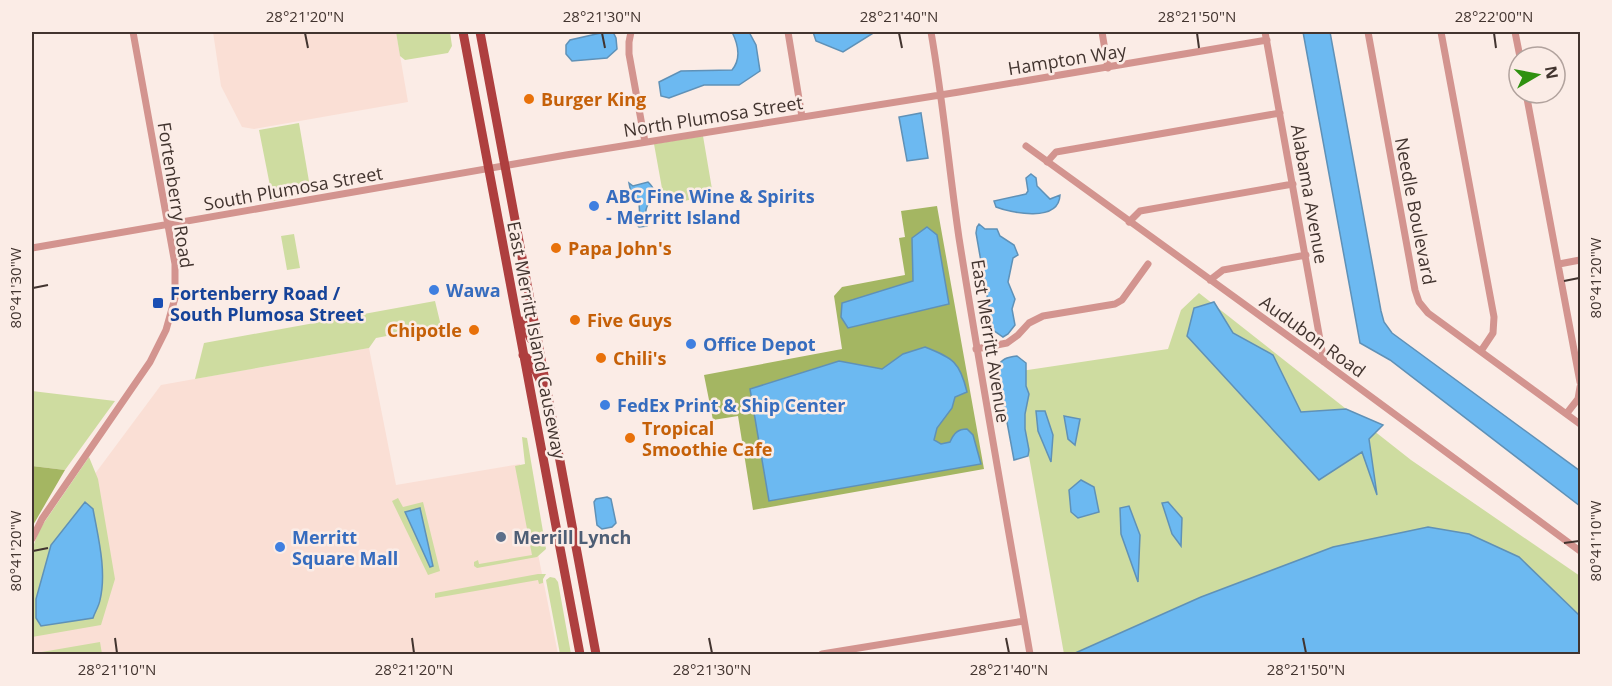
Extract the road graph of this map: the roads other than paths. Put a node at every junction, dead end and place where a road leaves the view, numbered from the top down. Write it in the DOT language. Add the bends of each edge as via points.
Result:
graph roads {
  1 [pos="133,32"];
  2 [pos="463,32"];
  3 [pos="480,32"];
  4 [pos="631,32"];
  5 [pos="788,32"];
  6 [pos="931,32"];
  7 [pos="1102,32"];
  8 [pos="1265,32"];
  9 [pos="1368,32"];
  10 [pos="1441,32"];
  11 [pos="1267,40"];
  12 [pos="1108,68"];
  13 [pos="942,95"];
  14 [pos="1528,105"];
  15 [pos="1280,113"];
  16 [pos="802,117"];
  17 [pos="645,142"];
  18 [pos="1026,146"];
  19 [pos="1047,162"];
  20 [pos="506,166"];
  21 [pos="489,169"];
  22 [pos="1293,184"];
  23 [pos="1129,222"];
  24 [pos="168,225"];
  25 [pos="32,248"];
  26 [pos="1306,255"];
  27 [pos="1581,260"];
  28 [pos="1148,264"];
  29 [pos="1558,264"];
  30 [pos="1210,280"];
  31 [pos="513,299"];
  32 [pos="1576,335"];
  33 [pos="538,342"];
  34 [pos="976,349"];
  35 [pos="1481,351"];
  36 [pos="524,356"];
  37 [pos="1324,362"];
  38 [pos="1581,382"];
  39 [pos="1581,387"];
  40 [pos="548,395"];
  41 [pos="1567,413"];
  42 [pos="1581,424"];
  43 [pos="32,539"];
  44 [pos="1581,551"];
  45 [pos="1024,621"];
  46 [pos="580,654"];
  47 [pos="596,654"];
  48 [pos="822,654"];
  49 [pos="1030,654"];
  1 -- 24 [label="street, Fortenberry Road"];
  2 -- 21 [label="main road, East Merritt Island Causeway"];
  3 -- 20 [label="main road, East Merritt Island Causeway"];
  4 -- 17 [label="street" via="629,54"];
  5 -- 16 [label="street"];
  6 -- 13 [label="street, East Merritt Avenue"];
  7 -- 12 [label="street"];
  8 -- 11 [label="street, Alabama Avenue"];
  9 -- 35 [label="street, Needle Boulevard" via="1415,291 1428,313"];
  10 -- 35 [label="street" via="1494,317 1493,333"];
  11 -- 12 [label="street, Hampton Way"];
  11 -- 15 [label="street, Alabama Avenue"];
  12 -- 13 [label="street, Hampton Way"];
  13 -- 16 [label="street, North Plumosa Street"];
  13 -- 34 [label="street, East Merritt Avenue"];
  14 -- 29 [label="street"];
  15 -- 19 [label="street" via="1056,152"];
  15 -- 22 [label="street, Alabama Avenue"];
  16 -- 17 [label="street, North Plumosa Street"];
  17 -- 20 [label="street, North Plumosa Street"];
  18 -- 19 [label="street, Audubon Road"];
  19 -- 23 [label="street, Audubon Road"];
  20 -- 21 [label="street, North Plumosa Street"];
  20 -- 33 [label="main road, East Merritt Island Causeway"];
  21 -- 24 [label="street, South Plumosa Street"];
  21 -- 31 [label="main road, East Merritt Island Causeway"];
  22 -- 23 [label="street" via="1140,211"];
  22 -- 26 [label="street, Alabama Avenue"];
  23 -- 30 [label="street, Audubon Road"];
  24 -- 25 [label="street, South Plumosa Street"];
  24 -- 43 [label="street, Fortenberry Road" via="175,264 175,298 166,330 150,362"];
  26 -- 30 [label="street" via="1223,270"];
  26 -- 37 [label="street, Alabama Avenue"];
  27 -- 29 [label="street"];
  28 -- 34 [label="street" via="1115,304 1043,316 1007,343"];
  29 -- 32 [label="street"];
  30 -- 37 [label="street, Audubon Road"];
  31 -- 33 [label="main road" via="526,332"];
  31 -- 36 [label="main road, East Merritt Island Causeway"];
  32 -- 38 [label="street"];
  33 -- 40 [label="main road, East Merritt Island Causeway"];
  34 -- 45 [label="street, East Merritt Avenue"];
  35 -- 41 [label="street, Needle Boulevard"];
  36 -- 40 [label="main road" via="535,367"];
  36 -- 46 [label="main road, East Merritt Island Causeway"];
  37 -- 44 [label="street, Audubon Road"];
  39 -- 41 [label="street" via="1578,399"];
  40 -- 47 [label="main road, East Merritt Island Causeway"];
  41 -- 42 [label="street, Needle Boulevard"];
  45 -- 48 [label="street"];
  45 -- 49 [label="street, East Merritt Avenue"];
}
